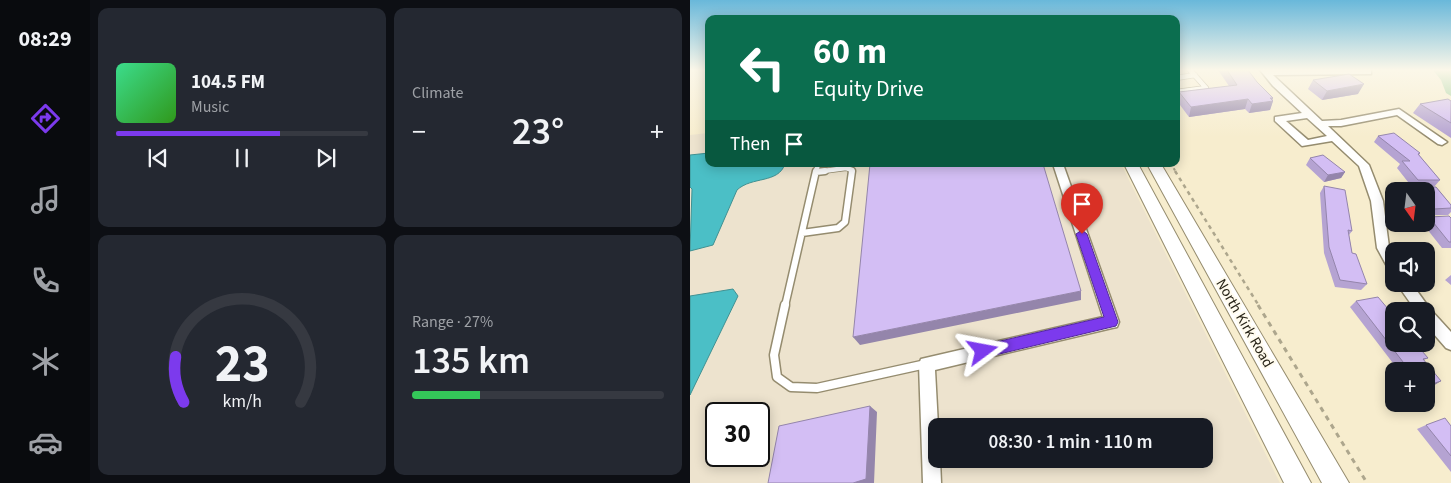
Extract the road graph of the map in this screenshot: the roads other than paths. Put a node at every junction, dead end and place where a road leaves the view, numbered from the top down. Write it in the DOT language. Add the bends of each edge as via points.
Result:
graph roads {
  1 [pos="1286,93"];
  2 [pos="1308,115"];
  3 [pos="1318,124"];
  4 [pos="1334,138"];
  5 [pos="1442,142"];
  6 [pos="817,167"];
  7 [pos="1059,167"];
  8 [pos="1133,167"];
  9 [pos="1156,167"];
  10 [pos="816,172"];
  11 [pos="802,233"];
  12 [pos="1385,251"];
  13 [pos="1435,324"];
  14 [pos="1451,343"];
  15 [pos="927,364"];
  16 [pos="932,483"];
  17 [pos="1298,483"];
  18 [pos="1336,483"];
  1 -- 2 [label="street"];
  2 -- 3 [label="street"];
  2 -- 4 [label="street" via="1278,120 1306,144"];
  3 -- 4 [label="street"];
  3 -- 5 [label="street" via="1398,112"];
  4 -- 12 [label="street" via="1364,165 1377,201"];
  6 -- 10 [label="lane"];
  7 -- 15 [label="street" via="1112,322"];
  8 -- 17 [label="main road, North Kirk Road"];
  9 -- 18 [label="main road, North Kirk Road"];
  10 -- 11 [label="lane"];
  10 -- 11 [label="lane" via="852,170 845,222 838,228"];
  11 -- 15 [label="lane" via="774,356 777,378 790,388 817,388"];
  13 -- 14 [label="street"];
  15 -- 16 [label="street"];
}
